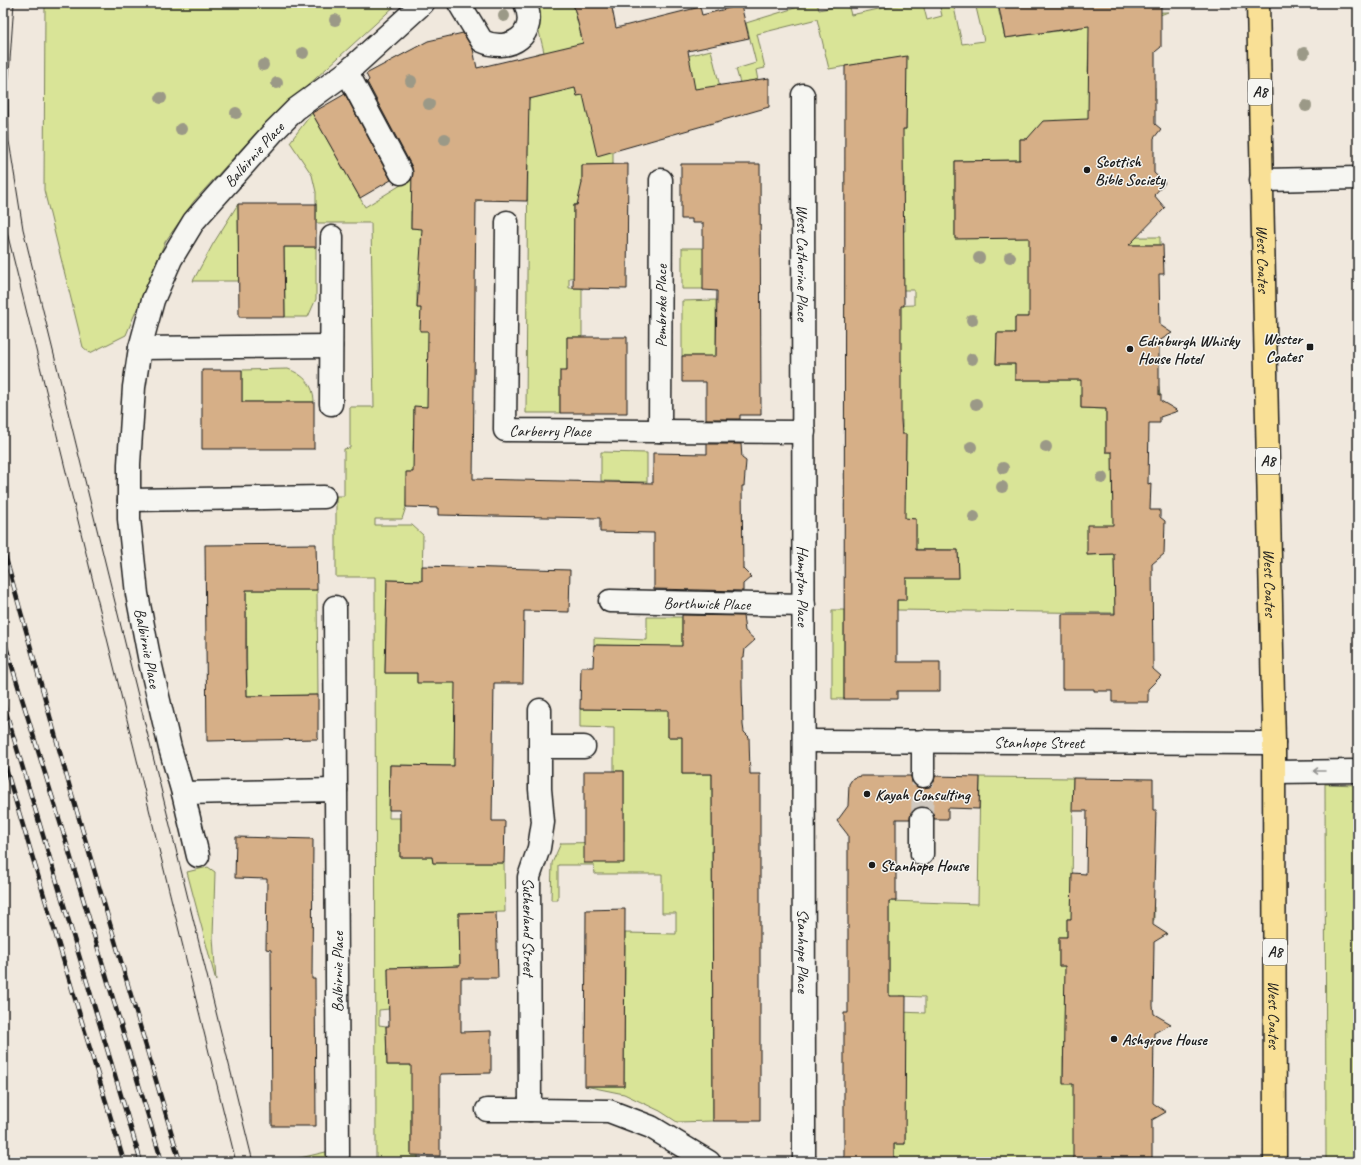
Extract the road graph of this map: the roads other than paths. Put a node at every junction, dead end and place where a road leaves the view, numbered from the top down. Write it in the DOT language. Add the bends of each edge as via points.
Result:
graph roads {
  1 [pos="423,3"];
  2 [pos="459,3"];
  3 [pos="526,3"];
  4 [pos="1258,3"];
  5 [pos="347,72"];
  6 [pos="803,95"];
  7 [pos="401,173"];
  8 [pos="1358,178"];
  9 [pos="661,180"];
  10 [pos="1261,180"];
  11 [pos="507,222"];
  12 [pos="332,237"];
  13 [pos="331,346"];
  14 [pos="140,348"];
  15 [pos="331,404"];
  16 [pos="660,431"];
  17 [pos="804,432"];
  18 [pos="324,497"];
  19 [pos="129,500"];
  20 [pos="610,601"];
  21 [pos="804,605"];
  22 [pos="335,607"];
  23 [pos="540,710"];
  24 [pos="804,740"];
  25 [pos="923,741"];
  26 [pos="1274,743"];
  27 [pos="540,747"];
  28 [pos="584,747"];
  29 [pos="1358,771"];
  30 [pos="1275,772"];
  31 [pos="923,776"];
  32 [pos="336,790"];
  33 [pos="183,793"];
  34 [pos="922,819"];
  35 [pos="922,854"];
  36 [pos="198,856"];
  37 [pos="487,1110"];
  38 [pos="530,1110"];
  39 [pos="338,1155"];
  40 [pos="708,1162"];
  41 [pos="804,1162"];
  42 [pos="1275,1162"];
  1 -- 5 [label="street, Balbirnie Place"];
  2 -- 3 [label="street" via="482,41 498,47 513,43 526,30 529,15"];
  4 -- 10 [label="main road, West Coates / A8"];
  5 -- 7 [label="street"];
  5 -- 14 [label="street, Balbirnie Place" via="286,118 194,222 160,280"];
  6 -- 17 [label="street, West Catherine Place"];
  8 -- 10 [label="street"];
  9 -- 16 [label="street, Pembroke Place"];
  10 -- 26 [label="main road, West Coates / A8"];
  11 -- 16 [label="street, Carberry Place" via="505,430"];
  12 -- 13 [label="street"];
  13 -- 14 [label="street"];
  13 -- 15 [label="street"];
  14 -- 19 [label="street, Balbirnie Place" via="128,464"];
  16 -- 17 [label="street, Carberry Place"];
  17 -- 21 [label="street, Hampton Place"];
  18 -- 19 [label="street"];
  19 -- 33 [label="street, Balbirnie Place" via="135,575 150,662 166,734"];
  20 -- 21 [label="street, Borthwick Place"];
  21 -- 24 [label="street, Hampton Place"];
  22 -- 32 [label="street, Balbirnie Place"];
  23 -- 27 [label="street, Sutherland Street"];
  24 -- 25 [label="street, Stanhope Street"];
  24 -- 41 [label="street, Stanhope Place"];
  25 -- 26 [label="street, Stanhope Street"];
  25 -- 31 [label="street"];
  26 -- 30 [label="main road, West Coates / A8"];
  27 -- 28 [label="street"];
  27 -- 38 [label="street, Sutherland Street" via="543,822 539,848 529,877"];
  29 -- 30 [label="street, one-way"];
  30 -- 42 [label="main road, West Coates / A8"];
  32 -- 33 [label="street"];
  32 -- 39 [label="street, Balbirnie Place"];
  33 -- 36 [label="street, Balbirnie Place"];
  34 -- 35 [label="street"];
  37 -- 38 [label="street"];
  38 -- 40 [label="street" via="609,1111 651,1127"];
}
